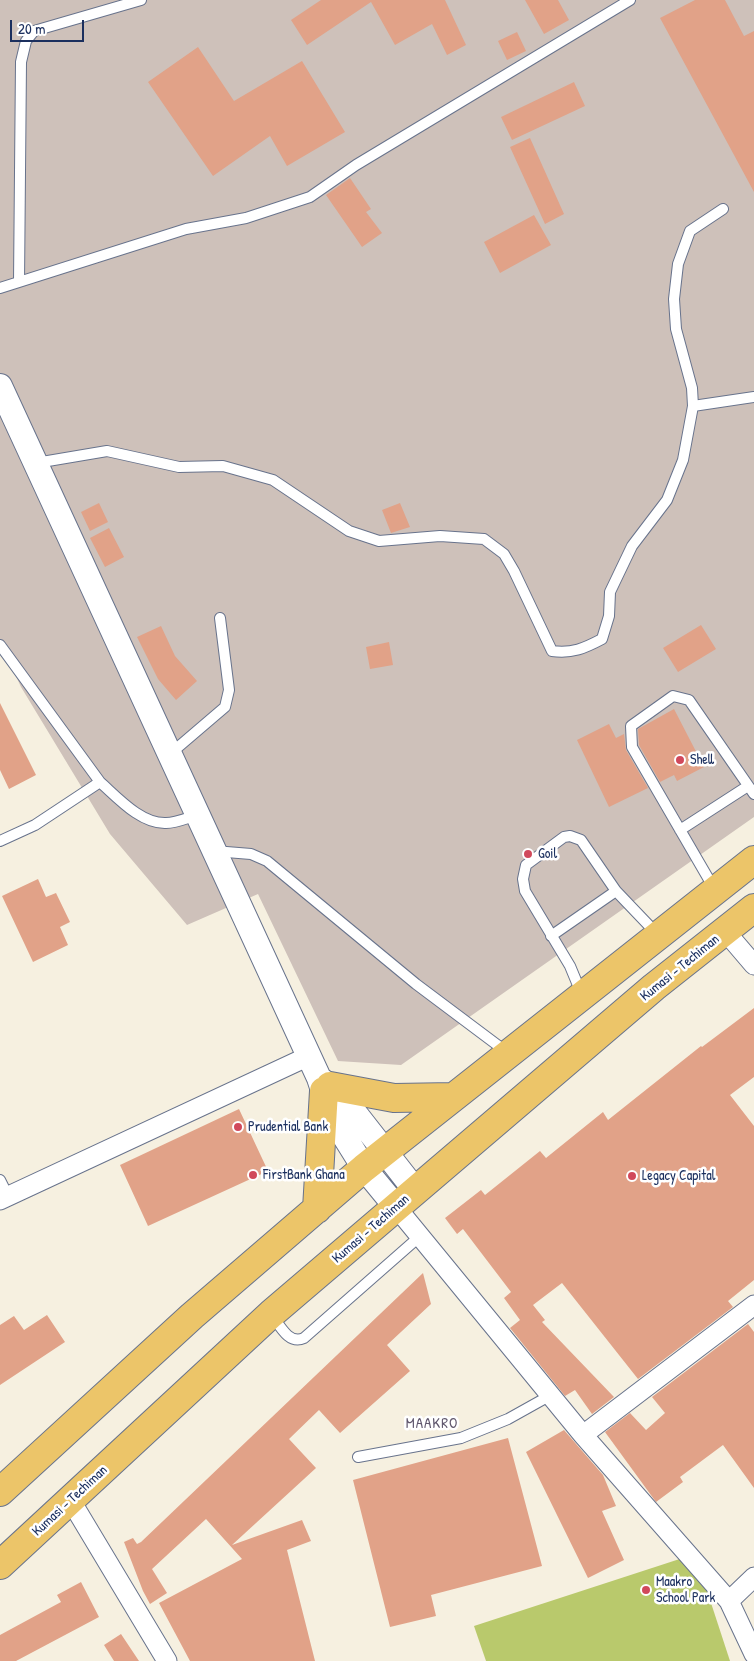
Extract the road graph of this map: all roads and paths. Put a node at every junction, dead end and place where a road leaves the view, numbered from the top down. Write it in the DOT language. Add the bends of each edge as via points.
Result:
graph roads {
  1 [pos="142,0"];
  2 [pos="630,0"];
  3 [pos="724,209"];
  4 [pos="19,282"];
  5 [pos="0,288"];
  6 [pos="0,386"];
  7 [pos="754,397"];
  8 [pos="693,406"];
  9 [pos="36,463"];
  10 [pos="220,618"];
  11 [pos="0,645"];
  12 [pos="169,754"];
  13 [pos="100,782"];
  14 [pos="751,790"];
  15 [pos="197,815"];
  16 [pos="680,830"];
  17 [pos="0,841"];
  18 [pos="214,850"];
  19 [pos="754,860"];
  20 [pos="616,891"];
  21 [pos="715,891"];
  22 [pos="754,908"];
  23 [pos="726,931"];
  24 [pos="659,935"];
  25 [pos="552,936"];
  26 [pos="754,965"];
  27 [pos="582,996"];
  28 [pos="509,1054"];
  29 [pos="309,1056"];
  30 [pos="324,1085"];
  31 [pos="453,1097"];
  32 [pos="374,1160"];
  33 [pos="3,1192"];
  34 [pos="406,1199"];
  35 [pos="317,1209"];
  36 [pos="419,1237"];
  37 [pos="754,1304"];
  38 [pos="271,1314"];
  39 [pos="551,1396"];
  40 [pos="583,1435"];
  41 [pos="358,1458"];
  42 [pos="0,1492"];
  43 [pos="71,1501"];
  44 [pos="0,1566"];
  45 [pos="754,1577"];
  46 [pos="729,1601"];
  47 [pos="754,1654"];
  48 [pos="167,1661"];
  1 -- 4 [label="lane" via="34,31 26,41 20,62"];
  2 -- 4 [label="lane" via="364,160 310,197 246,218 186,229"];
  3 -- 8 [label="lane" via="690,231 678,264 674,299 676,329 692,388"];
  4 -- 5 [label="lane"];
  6 -- 9 [label="street"];
  7 -- 8 [label="lane"];
  8 -- 9 [label="lane" via="683,460 667,500 632,546 610,592 609,616 602,639 566,653 552,651 504,554 484,539 440,536 379,541 349,531 273,480 222,466 179,467 106,451"];
  9 -- 12 [label="street"];
  10 -- 12 [label="lane" via="229,690 225,706"];
  11 -- 13 [label="lane"];
  12 -- 15 [label="street"];
  13 -- 15 [label="lane" via="139,815 154,822 167,823"];
  13 -- 17 [label="lane" via="35,825"];
  14 -- 16 [label="lane"];
  14 -- 16 [label="lane" via="689,700 673,696 631,726 632,747"];
  15 -- 18 [label="street"];
  16 -- 21 [label="lane"];
  18 -- 28 [label="lane" via="250,854 267,861 416,984"];
  18 -- 29 [label="street"];
  19 -- 21 [label="highway"];
  20 -- 24 [label="lane"];
  20 -- 25 [label="lane"];
  20 -- 25 [label="lane" via="582,840 564,837 526,866 524,872 525,891"];
  21 -- 24 [label="highway"];
  22 -- 23 [label="highway, Kumasi - Techiman"];
  23 -- 26 [label="street"];
  23 -- 34 [label="highway, Kumasi - Techiman" via="654,987"];
  24 -- 27 [label="highway"];
  25 -- 27 [label="lane" via="570,966"];
  27 -- 28 [label="highway"];
  28 -- 31 [label="highway"];
  29 -- 30 [label="street"];
  29 -- 33 [label="street"];
  30 -- 31 [label="highway" via="394,1098"];
  30 -- 32 [label="street" via="347,1103"];
  30 -- 35 [label="highway"];
  31 -- 32 [label="highway"];
  32 -- 34 [label="street"];
  32 -- 35 [label="highway"];
  34 -- 36 [label="street"];
  34 -- 38 [label="highway, Kumasi - Techiman"];
  35 -- 42 [label="highway" via="192,1316"];
  36 -- 38 [label="lane" via="304,1338 292,1340"];
  36 -- 39 [label="street"];
  37 -- 40 [label="street"];
  38 -- 43 [label="highway, Kumasi - Techiman"];
  39 -- 40 [label="street"];
  39 -- 41 [label="lane" via="508,1419 461,1438"];
  40 -- 46 [label="street"];
  43 -- 44 [label="highway, Kumasi - Techiman"];
  43 -- 48 [label="street"];
  45 -- 46 [label="street"];
  46 -- 47 [label="street"];
}
